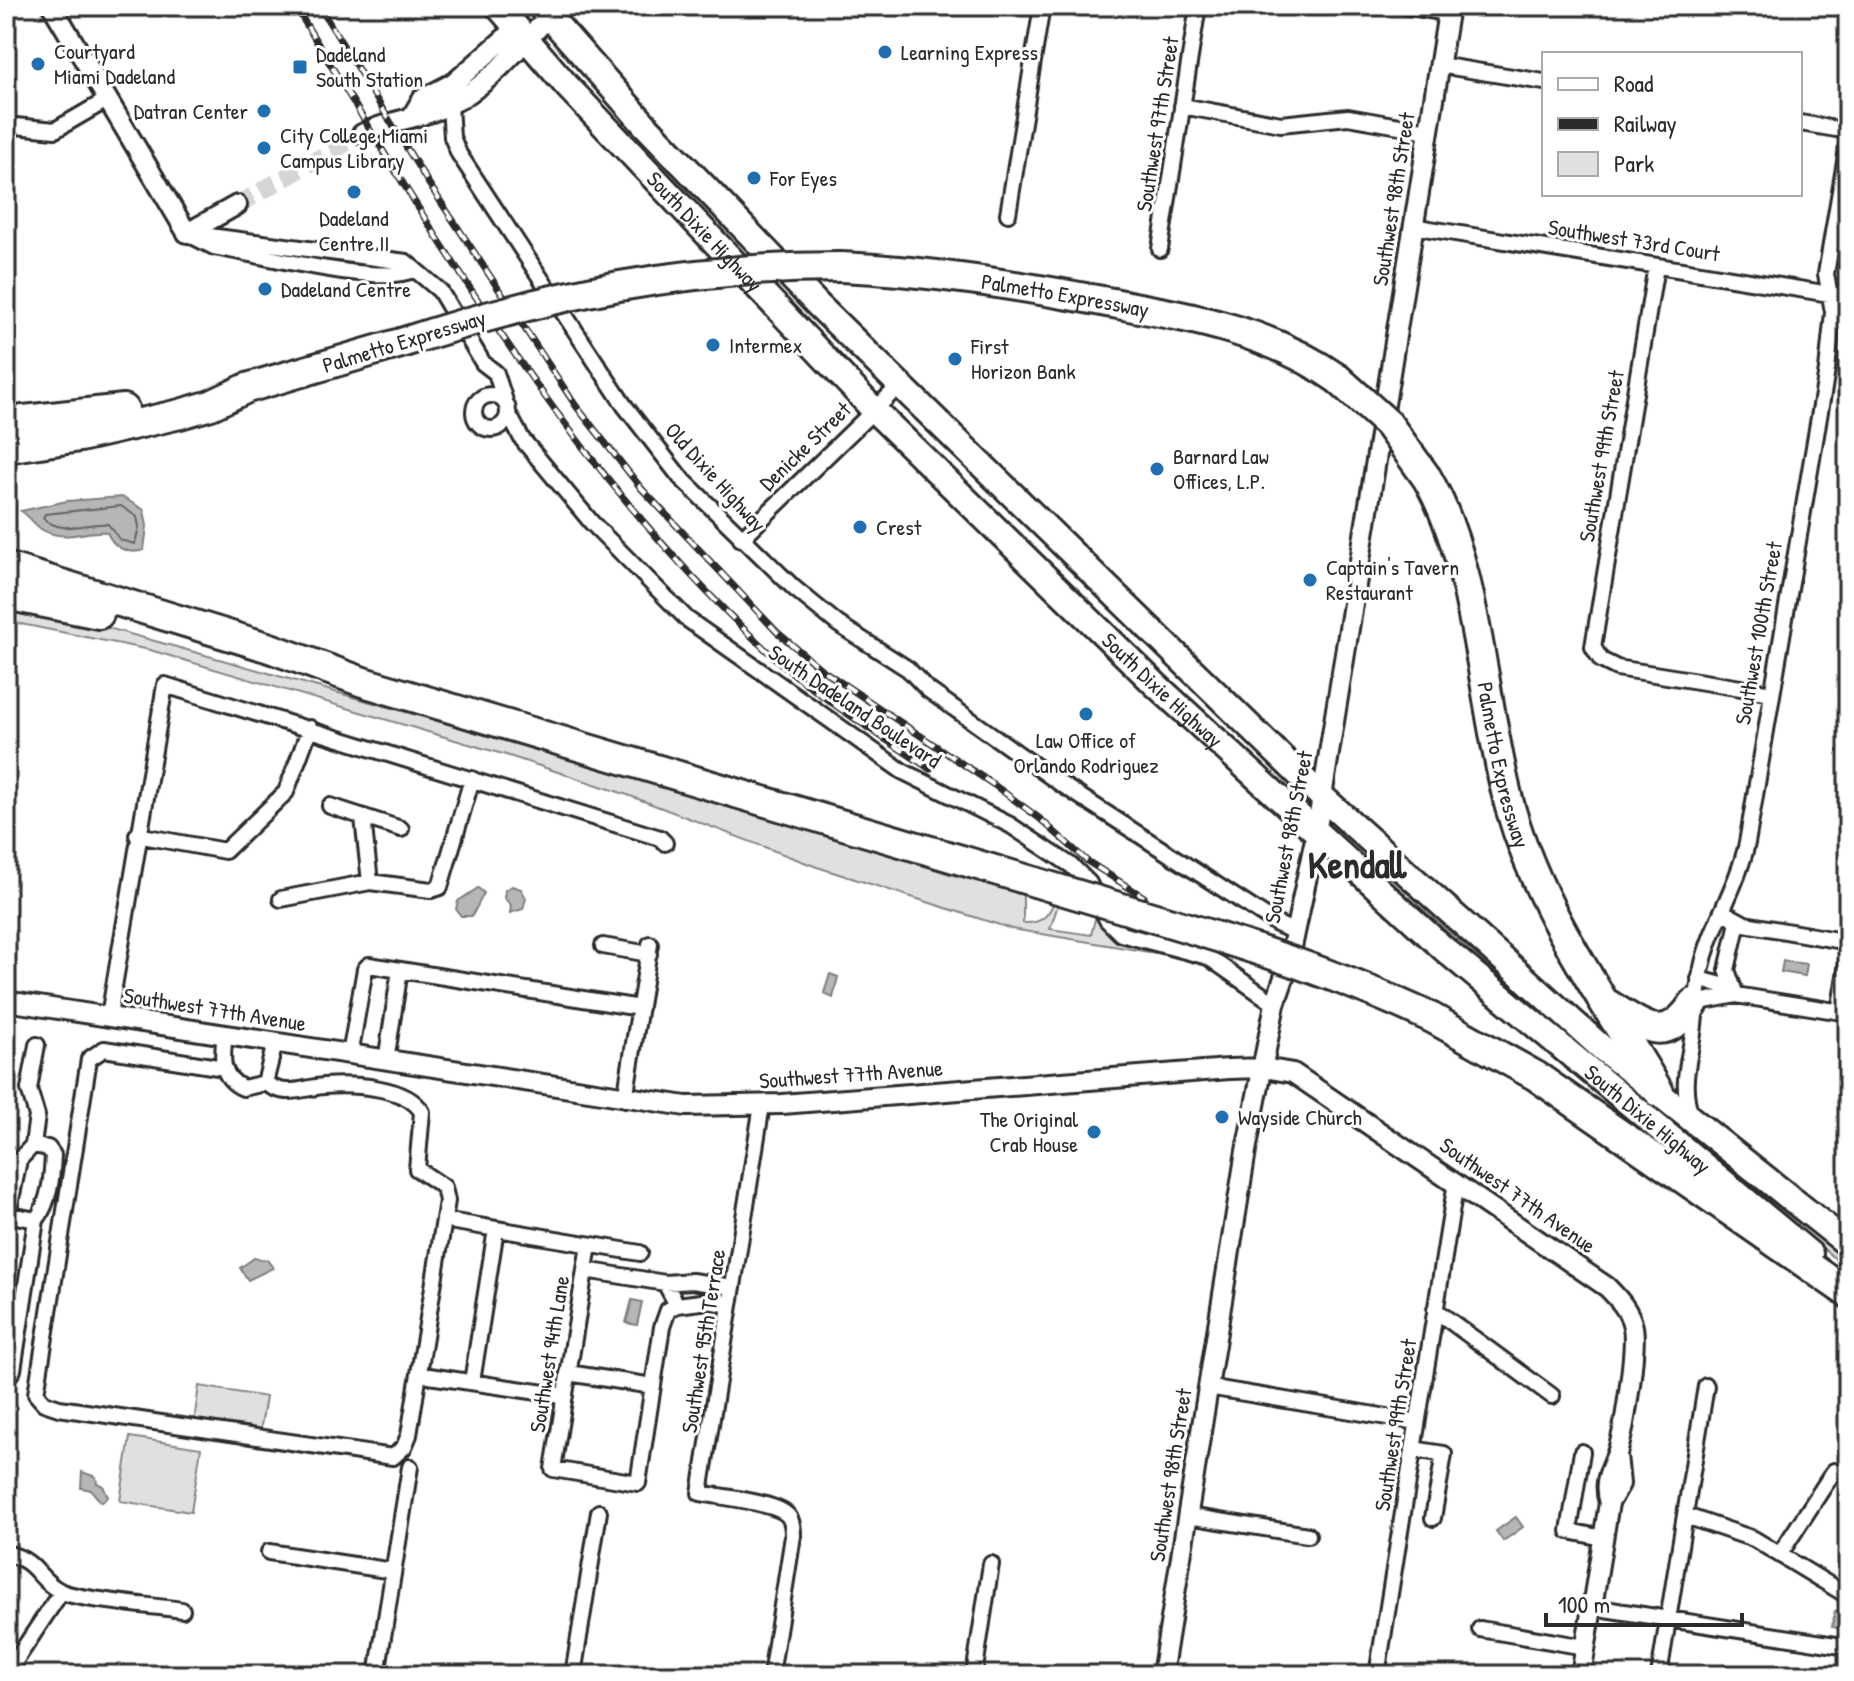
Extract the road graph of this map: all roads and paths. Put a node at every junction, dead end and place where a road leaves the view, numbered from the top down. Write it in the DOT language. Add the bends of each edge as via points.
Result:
graph roads {
  1 [pos="52,6"];
  2 [pos="498,6"];
  3 [pos="1042,6"];
  4 [pos="1198,6"];
  5 [pos="1404,6"];
  6 [pos="1449,10"];
  7 [pos="545,12"];
  8 [pos="526,39"];
  9 [pos="1439,65"];
  10 [pos="1542,82"];
  11 [pos="105,101"];
  12 [pos="450,105"];
  13 [pos="1182,106"];
  14 [pos="411,118"];
  15 [pos="1802,123"];
  16 [pos="6,125"];
  17 [pos="1428,131"];
  18 [pos="1848,131"];
  19 [pos="362,134"];
  20 [pos="1848,144"];
  21 [pos="237,205"];
  22 [pos="682,210"];
  23 [pos="1008,214"];
  24 [pos="1412,226"];
  25 [pos="743,229"];
  26 [pos="187,233"];
  27 [pos="1160,249"];
  28 [pos="337,253"];
  29 [pos="1656,266"];
  30 [pos="335,269"];
  31 [pos="413,270"];
  32 [pos="1829,294"];
  33 [pos="1848,297"];
  34 [pos="483,363"];
  35 [pos="900,385"];
  36 [pos="247,388"];
  37 [pos="480,398"];
  38 [pos="507,407"];
  39 [pos="874,410"];
  40 [pos="6,422"];
  41 [pos="493,429"];
  42 [pos="522,439"];
  43 [pos="6,448"];
  44 [pos="741,539"];
  45 [pos="6,567"];
  46 [pos="1091,572"];
  47 [pos="6,595"];
  48 [pos="1064,597"];
  49 [pos="363,682"];
  50 [pos="1772,693"];
  51 [pos="310,728"];
  52 [pos="472,779"];
  53 [pos="1321,796"];
  54 [pos="330,806"];
  55 [pos="363,818"];
  56 [pos="401,829"];
  57 [pos="1316,834"];
  58 [pos="137,835"];
  59 [pos="665,843"];
  60 [pos="370,882"];
  61 [pos="281,899"];
  62 [pos="1723,912"];
  63 [pos="1738,922"];
  64 [pos="1295,932"];
  65 [pos="1848,942"];
  66 [pos="603,946"];
  67 [pos="1848,958"];
  68 [pos="400,970"];
  69 [pos="1697,991"];
  70 [pos="1736,995"];
  71 [pos="1600,999"];
  72 [pos="6,1001"];
  73 [pos="1275,1004"];
  74 [pos="640,1008"];
  75 [pos="1844,1012"];
  76 [pos="109,1016"];
  77 [pos="225,1034"];
  78 [pos="275,1043"];
  79 [pos="37,1045"];
  80 [pos="350,1055"];
  81 [pos="386,1061"];
  82 [pos="224,1068"];
  83 [pos="1264,1068"];
  84 [pos="265,1083"];
  85 [pos="1659,1092"];
  86 [pos="625,1099"];
  87 [pos="762,1105"];
  88 [pos="1694,1122"];
  89 [pos="33,1145"];
  90 [pos="1456,1182"];
  91 [pos="7,1214"];
  92 [pos="36,1220"];
  93 [pos="455,1222"];
  94 [pos="496,1229"];
  95 [pos="1848,1244"];
  96 [pos="589,1245"];
  97 [pos="640,1253"];
  98 [pos="585,1270"];
  99 [pos="665,1283"];
  100 [pos="733,1287"];
  101 [pos="1848,1290"];
  102 [pos="677,1305"];
  103 [pos="730,1305"];
  104 [pos="1435,1310"];
  105 [pos="568,1373"];
  106 [pos="429,1376"];
  107 [pos="6,1379"];
  108 [pos="472,1382"];
  109 [pos="653,1386"];
  110 [pos="1706,1386"];
  111 [pos="1208,1387"];
  112 [pos="565,1396"];
  113 [pos="1552,1396"];
  114 [pos="1417,1422"];
  115 [pos="1413,1449"];
  116 [pos="1582,1452"];
  117 [pos="410,1467"];
  118 [pos="1834,1471"];
  119 [pos="599,1512"];
  120 [pos="1188,1516"];
  121 [pos="1686,1516"];
  122 [pos="1433,1518"];
  123 [pos="1308,1535"];
  124 [pos="1603,1538"];
  125 [pos="269,1552"];
  126 [pos="6,1553"];
  127 [pos="1780,1554"];
  128 [pos="991,1564"];
  129 [pos="393,1571"];
  130 [pos="61,1592"];
  131 [pos="1848,1596"];
  132 [pos="1592,1607"];
  133 [pos="182,1610"];
  134 [pos="1669,1620"];
  135 [pos="1480,1629"];
  136 [pos="1585,1647"];
  137 [pos="1848,1647"];
  138 [pos="6,1675"];
  139 [pos="377,1675"];
  140 [pos="573,1675"];
  141 [pos="771,1675"];
  142 [pos="974,1675"];
  143 [pos="1162,1675"];
  144 [pos="1377,1675"];
  145 [pos="1581,1675"];
  146 [pos="1659,1675"];
  1 -- 11 [label="street"];
  2 -- 8 [label="highway, South Dixie Highway"];
  3 -- 23 [label="street"];
  4 -- 13 [label="street, Southwest 97th Street"];
  5 -- 6 [label="street"];
  6 -- 9 [label="street, Southwest 98th Street"];
  7 -- 8 [label="street"];
  7 -- 25 [label="highway, South Dixie Highway"];
  8 -- 12 [label="street" via="473,91"];
  8 -- 14 [label="street" via="505,38 455,82 422,99"];
  8 -- 22 [label="highway, South Dixie Highway"];
  9 -- 10 [label="street"];
  9 -- 17 [label="street, Southwest 98th Street"];
  11 -- 16 [label="street" via="55,130"];
  11 -- 26 [label="street"];
  12 -- 14 [label="street"];
  12 -- 44 [label="street, Old Dixie Highway" via="459,154 616,394 680,477"];
  13 -- 17 [label="street" via="1281,124 1348,117"];
  13 -- 27 [label="street, Southwest 97th Street"];
  14 -- 19 [label="street"];
  15 -- 18 [label="street"];
  17 -- 24 [label="street, Southwest 98th Street"];
  20 -- 32 [label="street, Southwest 100th Street" via="1827,266"];
  21 -- 26 [label="street"];
  22 -- 25 [label="highway" via="718,226"];
  22 -- 39 [label="highway, South Dixie Highway"];
  24 -- 29 [label="street, Southwest 73rd Court"];
  24 -- 53 [label="street, Southwest 98th Street"];
  25 -- 35 [label="highway, South Dixie Highway"];
  26 -- 28 [label="street, South Dadeland Boulevard"];
  26 -- 30 [label="street" via="214,247"];
  28 -- 30 [label="street"];
  28 -- 31 [label="street, South Dadeland Boulevard" via="406,262"];
  29 -- 32 [label="street, Southwest 73rd Court"];
  29 -- 50 [label="street, Southwest 99th Street" via="1593,635 1596,654 1617,668"];
  30 -- 31 [label="street" via="391,276"];
  31 -- 34 [label="street, South Dadeland Boulevard" via="440,291"];
  32 -- 33 [label="street, Southwest 73rd Court"];
  32 -- 50 [label="street, Southwest 100th Street" via="1833,312 1827,370"];
  34 -- 37 [label="street"];
  34 -- 38 [label="street, South Dadeland Boulevard" via="496,373"];
  35 -- 39 [label="street, Denicke Street"];
  35 -- 46 [label="highway, South Dixie Highway"];
  36 -- 40 [label="highway" via="94,414"];
  36 -- 43 [label="highway, Palmetto Expressway" via="180,414"];
  36 -- 71 [label="highway, Palmetto Expressway, bridge" via="480,317 628,282 775,267 977,279 1211,322 1270,340 1338,379 1388,424 1443,509 1457,551 1515,824 1556,923"];
  37 -- 38 [label="street" via="490,394"];
  37 -- 41 [label="street" via="474,418"];
  38 -- 41 [label="street" via="504,424"];
  38 -- 42 [label="street, South Dadeland Boulevard"];
  39 -- 44 [label="street, Denicke Street"];
  39 -- 48 [label="highway, South Dixie Highway"];
  41 -- 42 [label="street"];
  42 -- 73 [label="street, South Dadeland Boulevard" via="592,523 687,619 902,771 1018,829 1072,866 1121,934 1208,957"];
  44 -- 64 [label="street, Old Dixie Highway" via="838,624 908,669 927,689 1061,784"];
  45 -- 49 [label="highway"];
  46 -- 48 [label="highway"];
  46 -- 53 [label="highway, South Dixie Highway"];
  47 -- 49 [label="highway"];
  48 -- 57 [label="highway, South Dixie Highway"];
  49 -- 101 [label="highway, bridge" via="1347,980 1432,1018 1536,1076"];
  50 -- 62 [label="street, Southwest 100th Street" via="1745,854"];
  51 -- 52 [label="street"];
  51 -- 58 [label="street" via="286,792 225,851"];
  51 -- 58 [label="street" via="165,685"];
  52 -- 59 [label="street"];
  52 -- 60 [label="street" via="440,887"];
  53 -- 57 [label="street, Southwest 98th Street"];
  53 -- 85 [label="highway, South Dixie Highway"];
  54 -- 55 [label="street"];
  55 -- 56 [label="street"];
  55 -- 60 [label="street"];
  57 -- 64 [label="street, Southwest 98th Street"];
  57 -- 101 [label="highway, South Dixie Highway" via="1444,949 1749,1200"];
  58 -- 76 [label="street"];
  60 -- 61 [label="street"];
  62 -- 63 [label="street"];
  62 -- 69 [label="street, Southwest 100th Street"];
  63 -- 65 [label="street"];
  63 -- 70 [label="street" via="1727,970"];
  64 -- 73 [label="street, Southwest 98th Street"];
  66 -- 74 [label="street" via="649,949"];
  67 -- 75 [label="street"];
  68 -- 74 [label="street"];
  68 -- 80 [label="street" via="366,966"];
  68 -- 81 [label="street"];
  69 -- 70 [label="street"];
  69 -- 70 [label="street" via="1726,986"];
  69 -- 71 [label="highway" via="1683,1020 1661,1030"];
  69 -- 88 [label="street, Southwest 100th Street" via="1684,1076"];
  70 -- 75 [label="street"];
  71 -- 85 [label="highway, Palmetto Expressway"];
  72 -- 76 [label="street, Southwest 77th Avenue"];
  73 -- 83 [label="street, Southwest 98th Street"];
  74 -- 86 [label="street"];
  76 -- 77 [label="street, Southwest 77th Avenue"];
  77 -- 78 [label="street, Southwest 77th Avenue"];
  77 -- 82 [label="street"];
  78 -- 80 [label="street, Southwest 77th Avenue"];
  78 -- 84 [label="street"];
  79 -- 89 [label="street" via="29,1089 37,1116"];
  80 -- 81 [label="street, Southwest 77th Avenue"];
  81 -- 86 [label="street, Southwest 77th Avenue"];
  82 -- 84 [label="street" via="243,1088"];
  82 -- 84 [label="street" via="104,1049 89,1059 36,1394 59,1408 393,1457 409,1435 447,1201 444,1187 417,1169 422,1112 398,1093 329,1086 288,1093"];
  83 -- 87 [label="street, Southwest 77th Avenue"];
  83 -- 90 [label="street, Southwest 77th Avenue" via="1293,1073 1313,1084"];
  83 -- 111 [label="street, Southwest 98th Street"];
  85 -- 88 [label="highway, South Dixie Highway"];
  86 -- 87 [label="street, Southwest 77th Avenue" via="686,1106"];
  87 -- 100 [label="street, Southwest 95th Terrace"];
  88 -- 95 [label="highway, South Dixie Highway"];
  89 -- 91 [label="street" via="19,1160"];
  89 -- 92 [label="street" via="48,1148 53,1155 44,1210"];
  90 -- 104 [label="street, Southwest 99th Street"];
  90 -- 124 [label="street, Southwest 77th Avenue" via="1607,1287 1628,1313 1634,1345 1617,1455 1606,1479 1609,1503"];
  91 -- 92 [label="street"];
  92 -- 107 [label="street" via="13,1370"];
  93 -- 94 [label="street"];
  94 -- 96 [label="street"];
  94 -- 108 [label="street"];
  96 -- 97 [label="street"];
  96 -- 98 [label="street, Southwest 94th Lane"];
  98 -- 99 [label="street"];
  98 -- 105 [label="street, Southwest 94th Lane"];
  99 -- 100 [label="street"];
  99 -- 102 [label="street"];
  100 -- 103 [label="street, Southwest 95th Terrace"];
  102 -- 103 [label="street"];
  102 -- 109 [label="street" via="664,1318"];
  103 -- 141 [label="street, Southwest 95th Terrace" via="700,1493 767,1506 788,1516 793,1536"];
  104 -- 113 [label="street"];
  104 -- 114 [label="street, Southwest 99th Street"];
  105 -- 109 [label="street"];
  105 -- 112 [label="street, Southwest 94th Lane"];
  106 -- 108 [label="street"];
  108 -- 112 [label="street"];
  109 -- 112 [label="street, Southwest 94th Lane" via="638,1483 553,1469"];
  110 -- 121 [label="street"];
  111 -- 114 [label="street"];
  111 -- 120 [label="street, Southwest 98th Street"];
  114 -- 115 [label="street, Southwest 99th Street"];
  115 -- 122 [label="street" via="1444,1454"];
  115 -- 144 [label="street, Southwest 99th Street"];
  116 -- 124 [label="street" via="1569,1531"];
  117 -- 129 [label="street"];
  118 -- 127 [label="street"];
  119 -- 140 [label="street"];
  120 -- 123 [label="street"];
  120 -- 143 [label="street, Southwest 98th Street"];
  121 -- 127 [label="street" via="1727,1528"];
  121 -- 134 [label="street"];
  124 -- 132 [label="street"];
  125 -- 129 [label="street"];
  126 -- 130 [label="street" via="33,1563"];
  127 -- 131 [label="street"];
  128 -- 142 [label="street"];
  129 -- 139 [label="street"];
  130 -- 133 [label="street"];
  130 -- 138 [label="street"];
  132 -- 134 [label="street"];
  132 -- 136 [label="street"];
  134 -- 137 [label="street"];
  134 -- 146 [label="street"];
  135 -- 136 [label="street"];
  136 -- 145 [label="street"];
}
